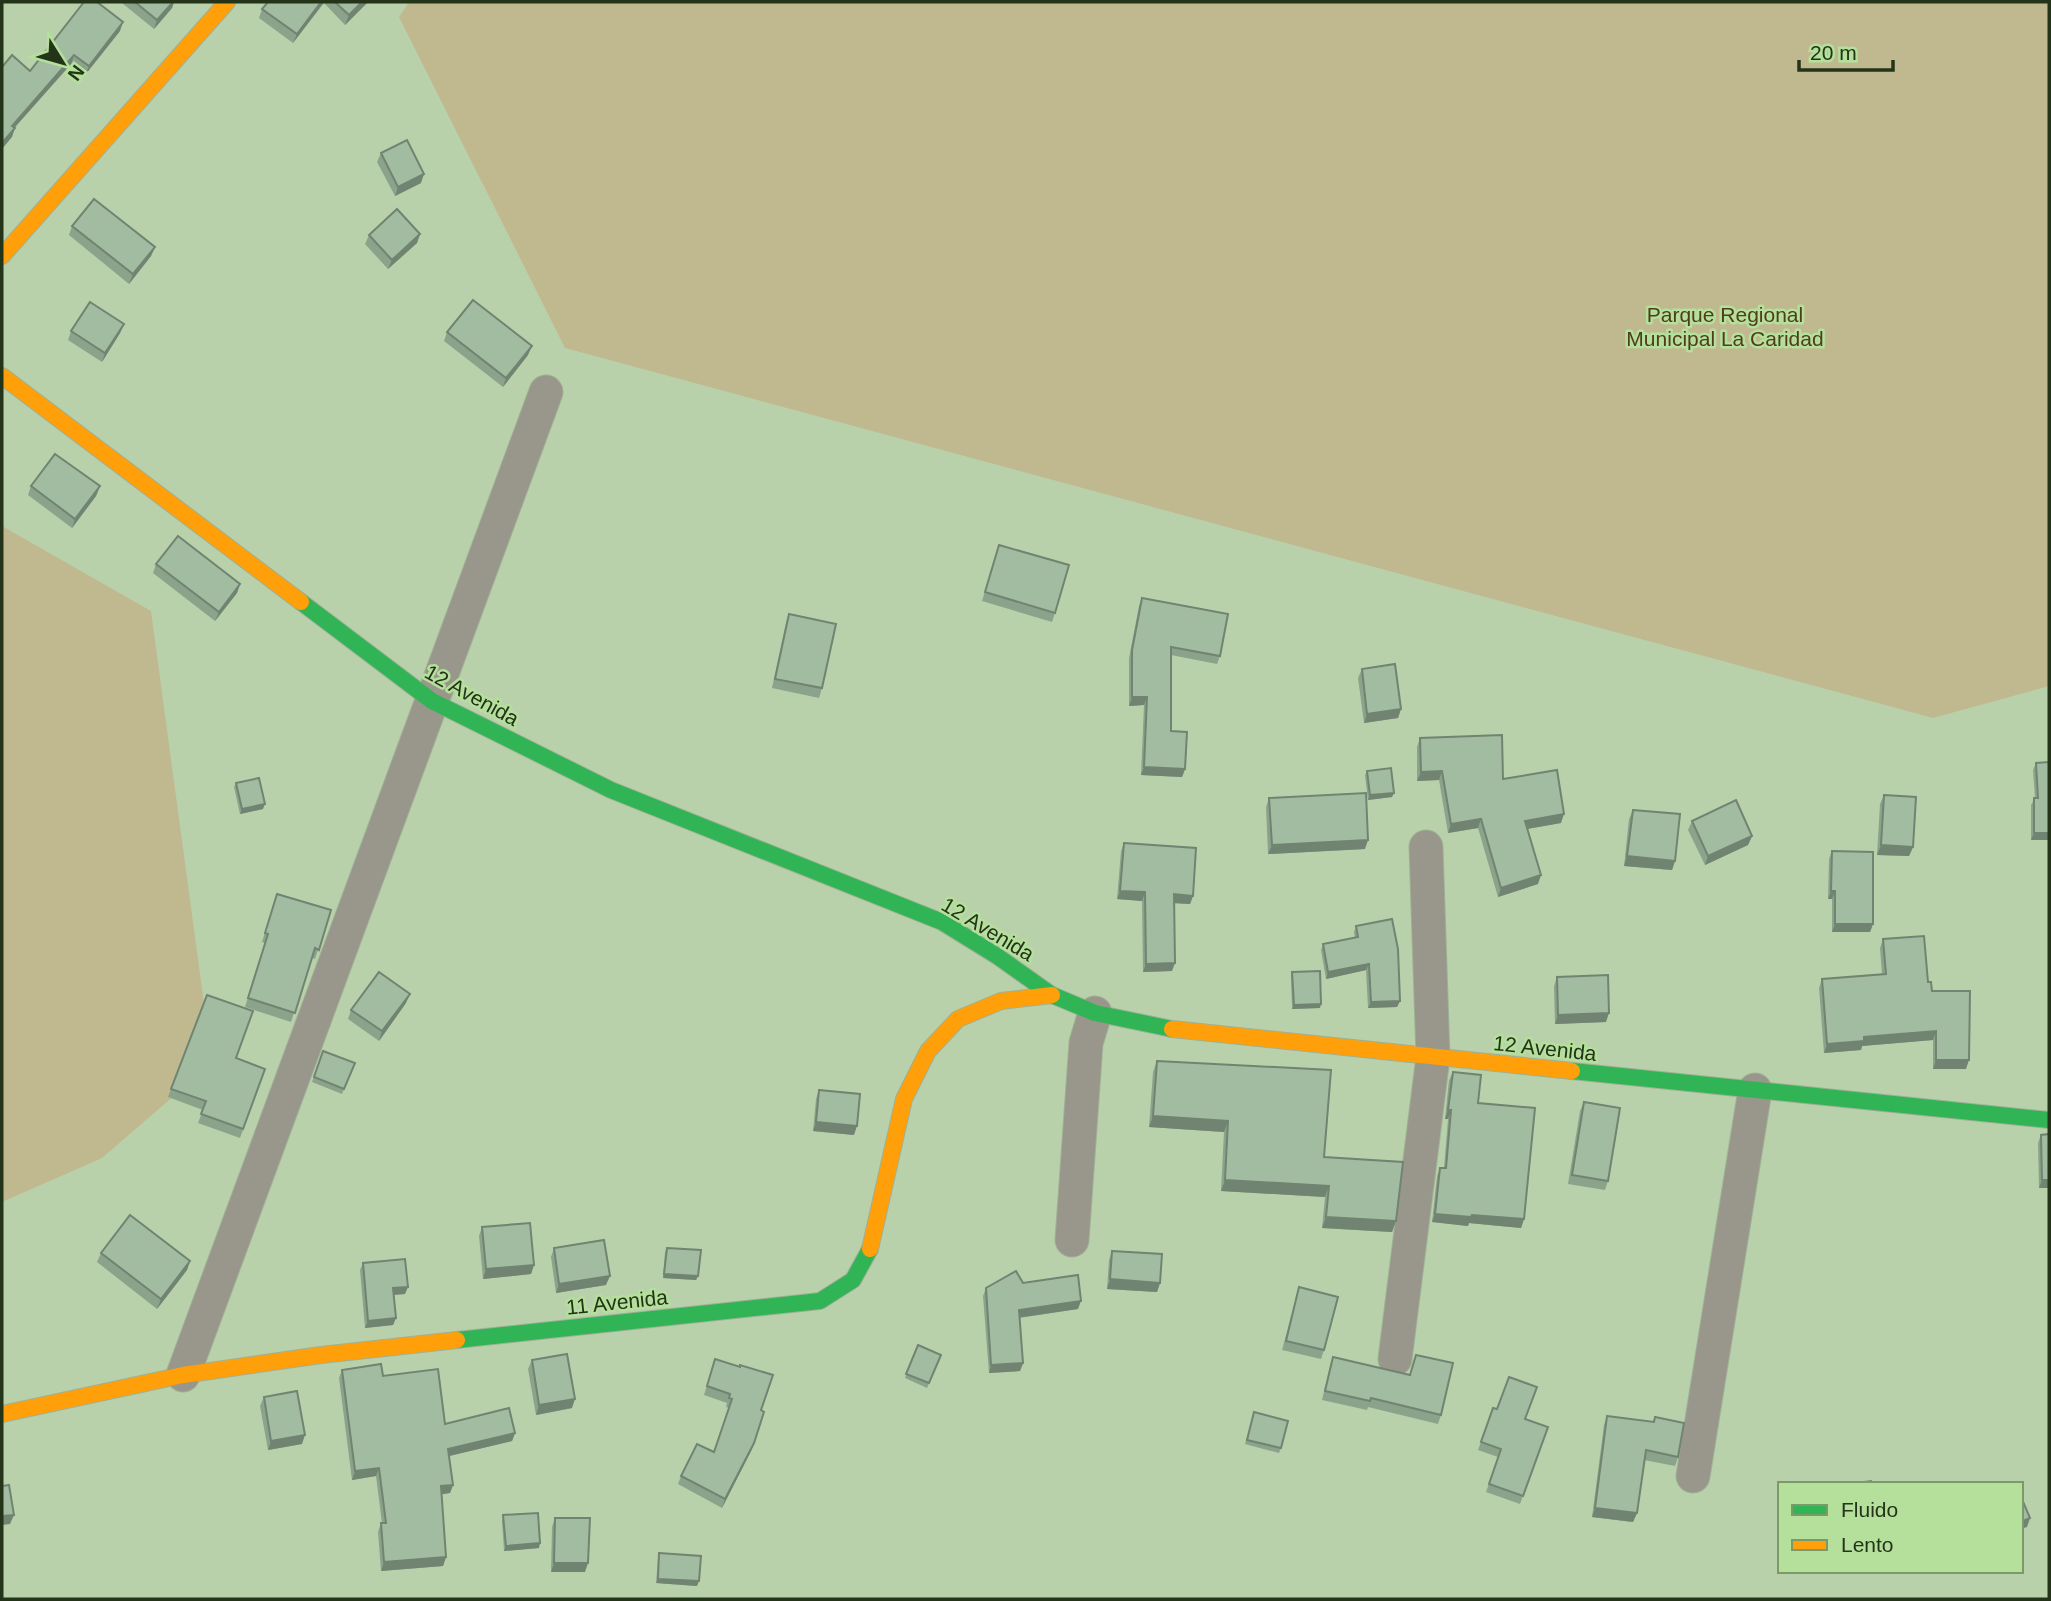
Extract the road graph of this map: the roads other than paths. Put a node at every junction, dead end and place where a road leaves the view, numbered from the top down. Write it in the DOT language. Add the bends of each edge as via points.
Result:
graph roads {
  1 [pos="227,2"];
  2 [pos="2,256"];
  3 [pos="2,376"];
  4 [pos="546,392"];
  5 [pos="432,701"];
  6 [pos="1426,846"];
  7 [pos="1052,995"];
  8 [pos="1095,1013"];
  9 [pos="1433,1058"];
  10 [pos="1755,1090"];
  11 [pos="2049,1120"];
  12 [pos="1072,1240"];
  13 [pos="1395,1359"];
  14 [pos="183,1375"];
  15 [pos="2,1414"];
  16 [pos="1693,1476"];
  1 -- 2 [label="street"];
  3 -- 5 [label="street, 12 Avenida"];
  4 -- 5 [label="street"];
  5 -- 7 [label="street, 12 Avenida" via="611,790 942,922"];
  5 -- 14 [label="street"];
  6 -- 9 [label="street"];
  7 -- 8 [label="street, 12 Avenida"];
  7 -- 14 [label="street, 11 Avenida" via="1001,1001 958,1019 928,1051 904,1099 870,1249 853,1280 820,1301 321,1355"];
  8 -- 9 [label="street, 12 Avenida" via="1175,1030"];
  8 -- 12 [label="street" via="1086,1043"];
  9 -- 10 [label="street, 12 Avenida"];
  9 -- 13 [label="street"];
  10 -- 11 [label="street, 12 Avenida"];
  10 -- 16 [label="street"];
  14 -- 15 [label="street, 11 Avenida"];
}
